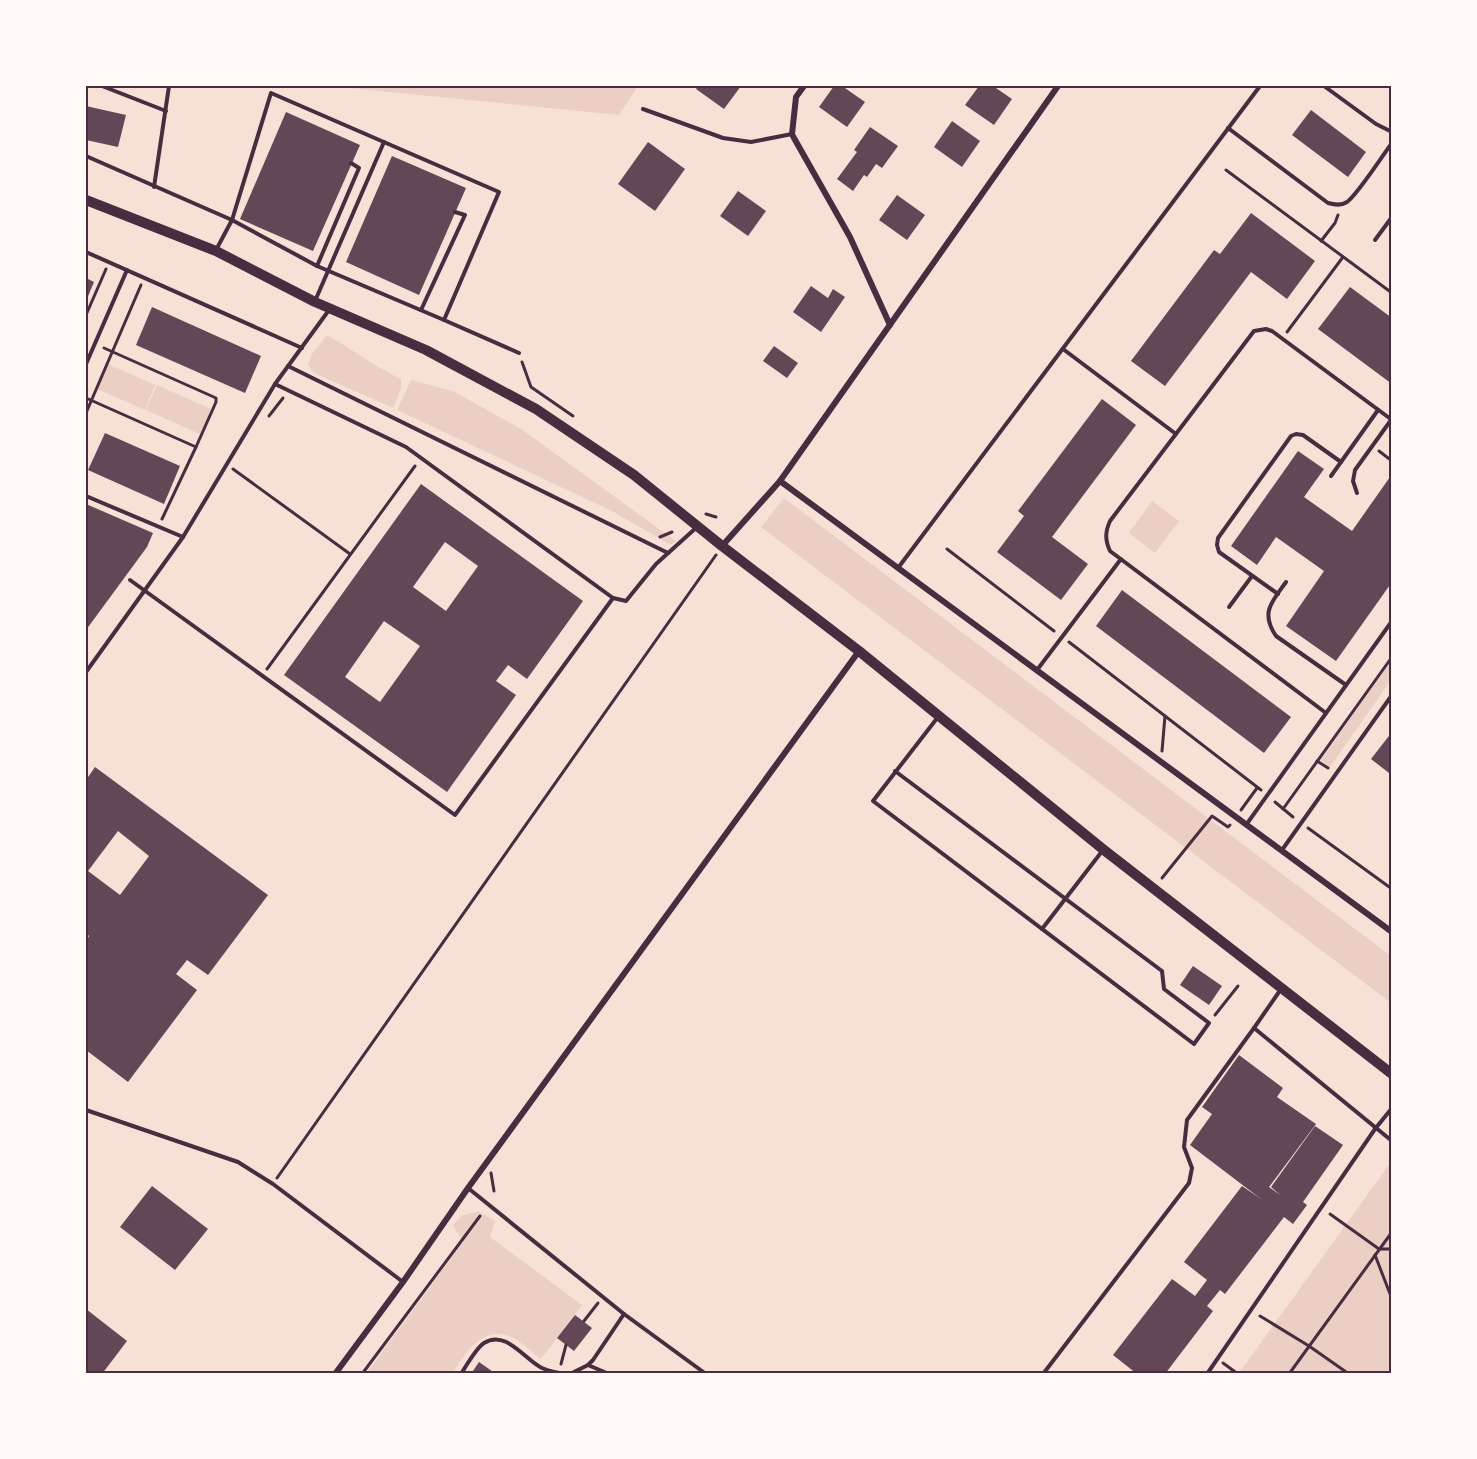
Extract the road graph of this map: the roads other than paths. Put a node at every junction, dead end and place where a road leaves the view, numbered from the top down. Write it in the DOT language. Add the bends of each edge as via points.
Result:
graph roads {
  1 [pos="102,86"];
  2 [pos="169,86"];
  3 [pos="804,86"];
  4 [pos="1058,86"];
  5 [pos="1260,86"];
  6 [pos="1324,86"];
  7 [pos="643,109"];
  8 [pos="166,111"];
  9 [pos="1228,128"];
  10 [pos="1392,132"];
  11 [pos="792,134"];
  12 [pos="384,142"];
  13 [pos="1392,143"];
  14 [pos="86,156"];
  15 [pos="351,164"];
  16 [pos="153,187"];
  17 [pos="86,200"];
  18 [pos="455,212"];
  19 [pos="1392,217"];
  20 [pos="232,220"];
  21 [pos="1375,240"];
  22 [pos="216,251"];
  23 [pos="86,252"];
  24 [pos="317,266"];
  25 [pos="127,270"];
  26 [pos="328,270"];
  27 [pos="315,302"];
  28 [pos="330,309"];
  29 [pos="421,310"];
  30 [pos="444,320"];
  31 [pos="890,325"];
  32 [pos="302,348"];
  33 [pos="1063,349"];
  34 [pos="519,353"];
  35 [pos="86,364"];
  36 [pos="288,366"];
  37 [pos="275,384"];
  38 [pos="1378,410"];
  39 [pos="1391,420"];
  40 [pos="1176,434"];
  41 [pos="1341,462"];
  42 [pos="1330,477"];
  43 [pos="780,481"];
  44 [pos="1357,493"];
  45 [pos="86,496"];
  46 [pos="698,526"];
  47 [pos="183,537"];
  48 [pos="722,546"];
  49 [pos="668,553"];
  50 [pos="1121,559"];
  51 [pos="898,568"];
  52 [pos="1252,576"];
  53 [pos="130,580"];
  54 [pos="1286,582"];
  55 [pos="145,591"];
  56 [pos="1278,594"];
  57 [pos="613,598"];
  58 [pos="1229,607"];
  59 [pos="1392,621"];
  60 [pos="859,651"];
  61 [pos="1037,670"];
  62 [pos="86,672"];
  63 [pos="1346,685"];
  64 [pos="1392,695"];
  65 [pos="1326,713"];
  66 [pos="939,716"];
  67 [pos="895,771"];
  68 [pos="1246,825"];
  69 [pos="1104,850"];
  70 [pos="1281,850"];
  71 [pos="1064,899"];
  72 [pos="1042,929"];
  73 [pos="1392,932"];
  74 [pos="1282,989"];
  75 [pos="1254,1028"];
  76 [pos="1392,1074"];
  77 [pos="1392,1108"];
  78 [pos="86,1110"];
  79 [pos="1375,1129"];
  80 [pos="1392,1141"];
  81 [pos="468,1188"];
  82 [pos="403,1282"];
  83 [pos="624,1314"];
  84 [pos="588,1365"];
  85 [pos="558,1373"];
  86 [pos="335,1374"];
  87 [pos="461,1374"];
  88 [pos="566,1374"];
  89 [pos="570,1374"];
  90 [pos="609,1374"];
  91 [pos="706,1374"];
  92 [pos="1043,1374"];
  93 [pos="1207,1374"];
  1 -- 8 [label="lane"];
  2 -- 8 [label="lane"];
  3 -- 11 [label="street" via="796,97"];
  4 -- 31 [label="street"];
  5 -- 9 [label="lane"];
  6 -- 10 [label="lane"];
  7 -- 11 [label="lane" via="723,138 751,142"];
  8 -- 16 [label="lane"];
  9 -- 13 [label="lane" via="1328,203 1341,204 1351,198"];
  9 -- 33 [label="lane"];
  11 -- 31 [label="street" via="850,237"];
  12 -- 20 [label="lane" via="271,93"];
  12 -- 26 [label="lane"];
  12 -- 30 [label="lane" via="499,192"];
  14 -- 16 [label="lane"];
  15 -- 24 [label="lane" via="359,168"];
  16 -- 20 [label="lane"];
  17 -- 22 [label="street"];
  18 -- 29 [label="lane" via="465,215"];
  19 -- 21 [label="lane"];
  20 -- 22 [label="lane"];
  20 -- 24 [label="lane"];
  22 -- 27 [label="street"];
  23 -- 25 [label="lane"];
  24 -- 26 [label="lane"];
  25 -- 32 [label="lane"];
  25 -- 35 [label="lane"];
  26 -- 27 [label="lane"];
  26 -- 29 [label="lane"];
  27 -- 28 [label="street"];
  28 -- 32 [label="lane"];
  28 -- 46 [label="street" via="426,350 536,409 634,475"];
  29 -- 30 [label="lane"];
  30 -- 34 [label="lane"];
  31 -- 43 [label="street"];
  32 -- 36 [label="lane"];
  33 -- 40 [label="lane"];
  33 -- 51 [label="lane"];
  36 -- 37 [label="lane"];
  36 -- 49 [label="lane"];
  37 -- 47 [label="lane"];
  37 -- 57 [label="lane" via="406,447"];
  38 -- 39 [label="lane"];
  38 -- 40 [label="lane" via="1266,329 1254,331"];
  38 -- 41 [label="lane"];
  39 -- 44 [label="lane" via="1354,473"];
  40 -- 50 [label="lane" via="1106,530 1110,551"];
  41 -- 42 [label="lane"];
  41 -- 52 [label="lane" via="1303,435 1291,436 1217,542 1219,552"];
  43 -- 48 [label="street"];
  43 -- 51 [label="street"];
  45 -- 47 [label="lane"];
  46 -- 48 [label="street"];
  46 -- 49 [label="lane"];
  47 -- 55 [label="lane"];
  48 -- 60 [label="street"];
  49 -- 57 [label="lane" via="626,601"];
  50 -- 61 [label="lane"];
  50 -- 65 [label="lane"];
  51 -- 61 [label="street"];
  52 -- 56 [label="lane"];
  52 -- 58 [label="lane"];
  53 -- 55 [label="lane"];
  54 -- 56 [label="lane"];
  55 -- 57 [label="lane" via="455,815"];
  55 -- 62 [label="lane"];
  56 -- 63 [label="lane" via="1268,613 1276,636"];
  59 -- 63 [label="lane"];
  60 -- 66 [label="street"];
  60 -- 81 [label="street"];
  61 -- 68 [label="street"];
  63 -- 65 [label="lane"];
  64 -- 70 [label="lane"];
  65 -- 68 [label="lane"];
  66 -- 67 [label="lane"];
  66 -- 69 [label="street"];
  67 -- 71 [label="lane"];
  67 -- 72 [label="lane" via="873,801"];
  68 -- 70 [label="street"];
  69 -- 71 [label="lane"];
  69 -- 74 [label="street"];
  70 -- 73 [label="street"];
  71 -- 72 [label="lane"];
  71 -- 72 [label="lane" via="1162,971 1164,989 1209,1023 1194,1044"];
  74 -- 75 [label="lane"];
  74 -- 76 [label="street"];
  75 -- 79 [label="lane"];
  75 -- 92 [label="lane" via="1187,1120 1184,1147 1192,1168 1189,1183"];
  77 -- 79 [label="lane"];
  78 -- 82 [label="lane" via="238,1162"];
  79 -- 80 [label="lane"];
  79 -- 93 [label="lane"];
  81 -- 82 [label="street"];
  81 -- 83 [label="lane"];
  82 -- 86 [label="street"];
  83 -- 84 [label="lane"];
  83 -- 91 [label="lane"];
  84 -- 89 [label="lane"];
  84 -- 90 [label="lane"];
  85 -- 87 [label="lane" via="542,1368 508,1343 492,1340 483,1343"];
  85 -- 88 [label="lane"];
}
